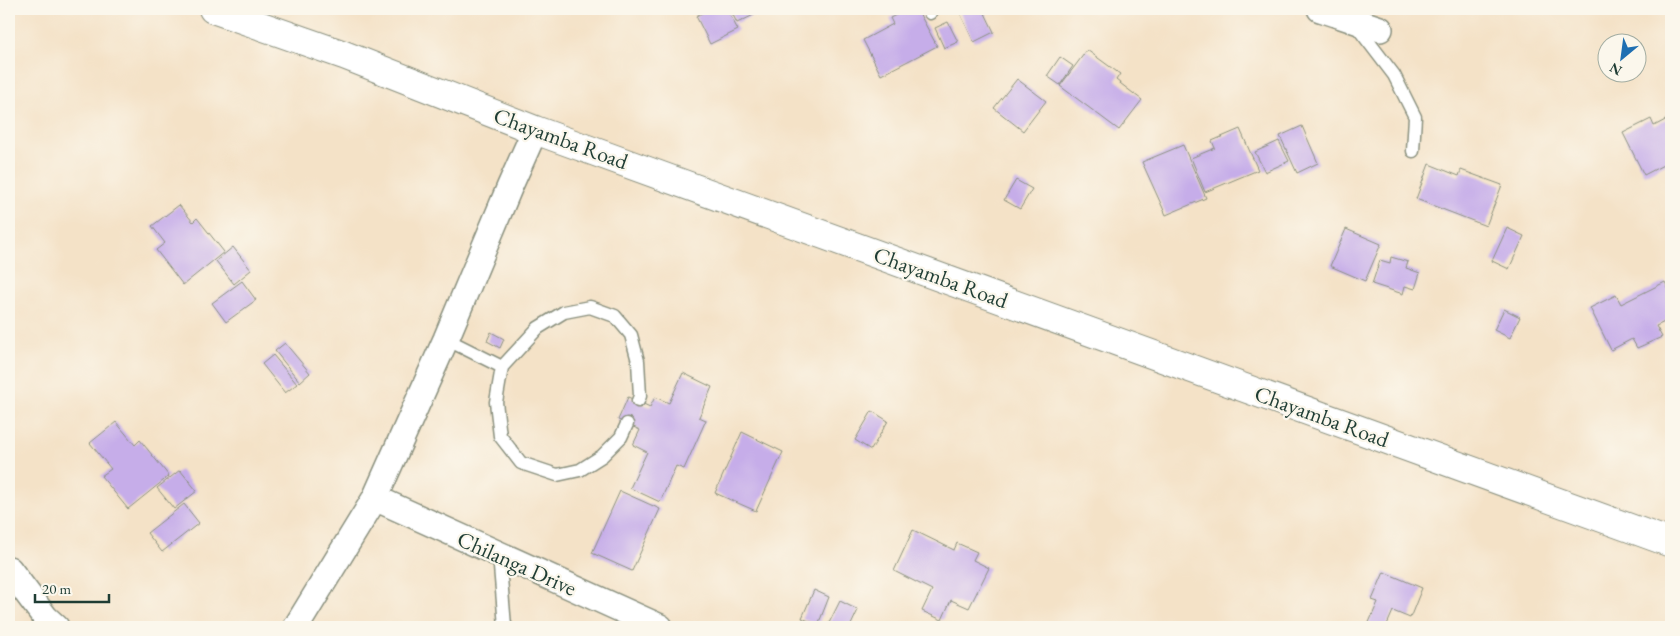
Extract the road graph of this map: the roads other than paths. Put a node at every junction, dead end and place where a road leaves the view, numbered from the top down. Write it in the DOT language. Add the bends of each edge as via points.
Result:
graph roads {
  1 [pos="213,9"];
  2 [pos="1320,9"];
  3 [pos="1352,20"];
  4 [pos="1380,29"];
  5 [pos="536,130"];
  6 [pos="1413,151"];
  7 [pos="446,339"];
  8 [pos="502,367"];
  9 [pos="638,401"];
  10 [pos="627,424"];
  11 [pos="374,498"];
  12 [pos="1671,543"];
  13 [pos="499,555"];
  14 [pos="9,569"];
  15 [pos="56,627"];
  16 [pos="296,627"];
  17 [pos="507,627"];
  18 [pos="660,627"];
  1 -- 5 [label="street, Chayamba Road" via="344,55"];
  2 -- 3 [label="street"];
  3 -- 4 [label="street"];
  3 -- 6 [label="lane" via="1394,75 1415,117"];
  5 -- 7 [label="street"];
  5 -- 12 [label="street, Chayamba Road"];
  7 -- 8 [label="lane"];
  7 -- 11 [label="street"];
  8 -- 9 [label="lane" via="538,328 564,312 590,307 614,316 630,335 638,362"];
  8 -- 10 [label="lane" via="496,402 500,436 521,463 557,475 580,470 602,456 621,437"];
  11 -- 13 [label="street, Chilanga Drive"];
  11 -- 16 [label="street"];
  13 -- 17 [label="lane"];
  13 -- 18 [label="street, Chilanga Drive"];
  14 -- 15 [label="street" via="44,617"];
}
